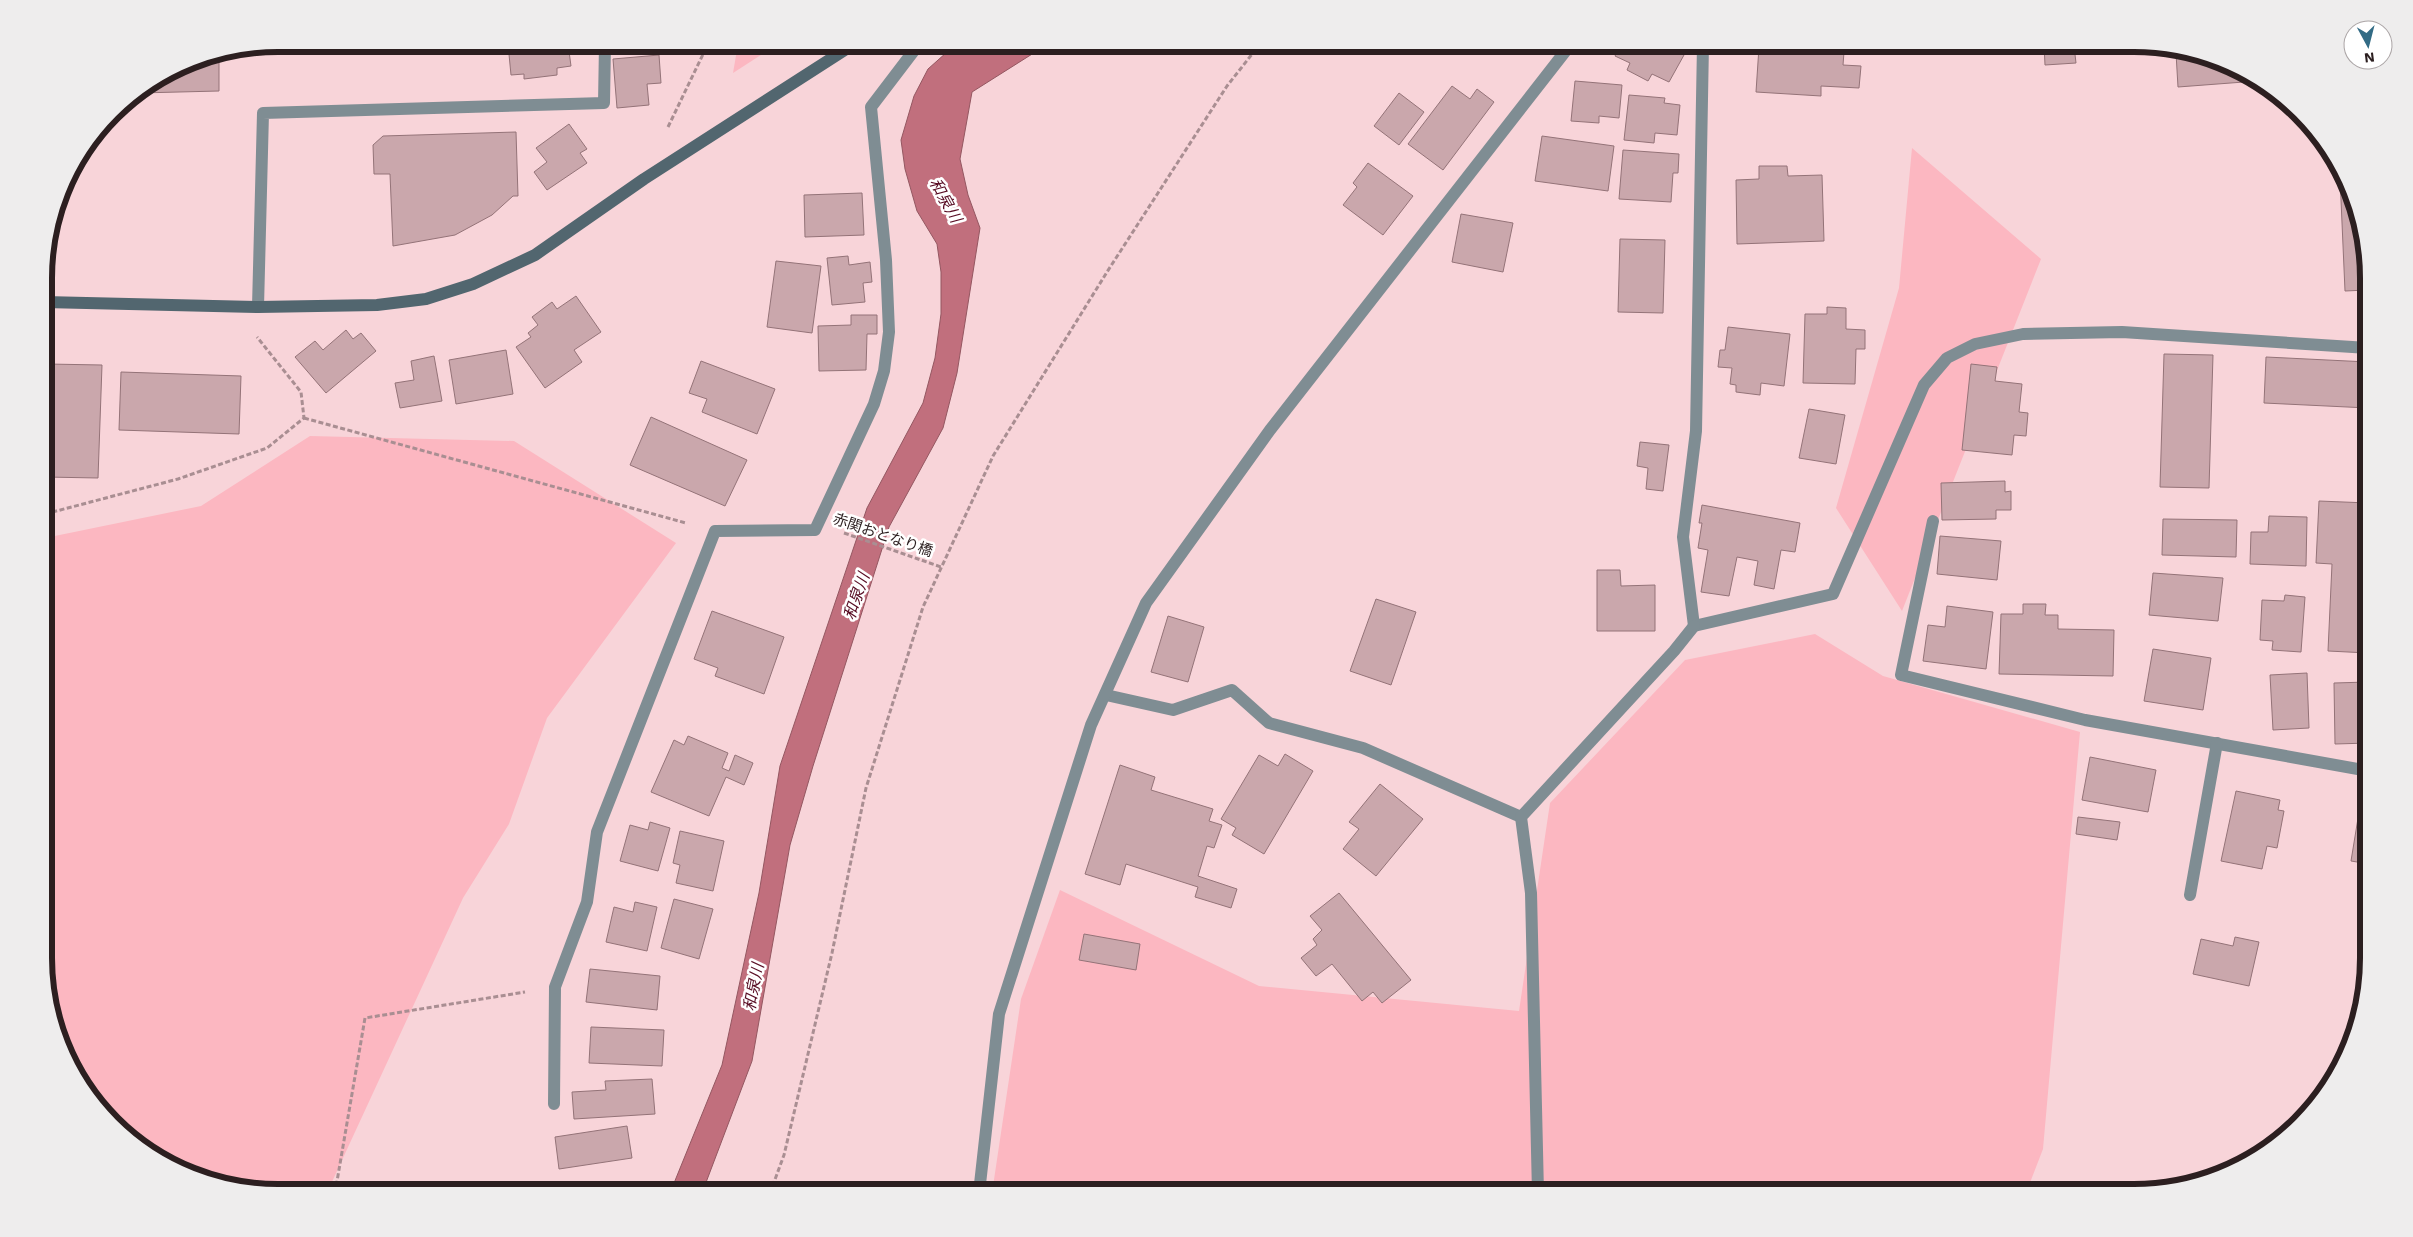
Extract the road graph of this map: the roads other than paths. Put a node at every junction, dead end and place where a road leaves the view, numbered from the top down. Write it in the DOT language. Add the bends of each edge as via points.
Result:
graph roads {
  1 [pos="605,52"];
  2 [pos="842,52"];
  3 [pos="914,52"];
  4 [pos="1565,52"];
  5 [pos="1703,52"];
  6 [pos="52,302"];
  7 [pos="258,307"];
  8 [pos="2360,347"];
  9 [pos="1933,521"];
  10 [pos="1694,626"];
  11 [pos="1106,695"];
  12 [pos="2217,743"];
  13 [pos="2360,769"];
  14 [pos="1521,817"];
  15 [pos="2190,895"];
  16 [pos="554,1104"];
  17 [pos="979,1184"];
  18 [pos="1538,1184"];
  1 -- 7 [label="street" via="604,103 263,114"];
  2 -- 7 [label="street" via="535,255 473,284 426,299 378,305"];
  3 -- 16 [label="street" via="871,108 886,260 889,332 884,371 874,404 814,530 715,532 596,832 588,902 555,987"];
  4 -- 11 [label="street" via="1253,454 1146,603"];
  5 -- 10 [label="street" via="1696,431 1683,537"];
  6 -- 7 [label="street"];
  8 -- 10 [label="street" via="2122,332 2023,334 1975,344 1947,358 1924,385 1833,594"];
  9 -- 12 [label="street" via="1901,675 2085,720"];
  10 -- 14 [label="street"];
  11 -- 14 [label="street" via="1173,710 1232,690 1269,723 1363,748"];
  11 -- 17 [label="street" via="1091,725 999,1014"];
  12 -- 13 [label="street"];
  12 -- 15 [label="street"];
  14 -- 18 [label="street" via="1530,893"];
}
